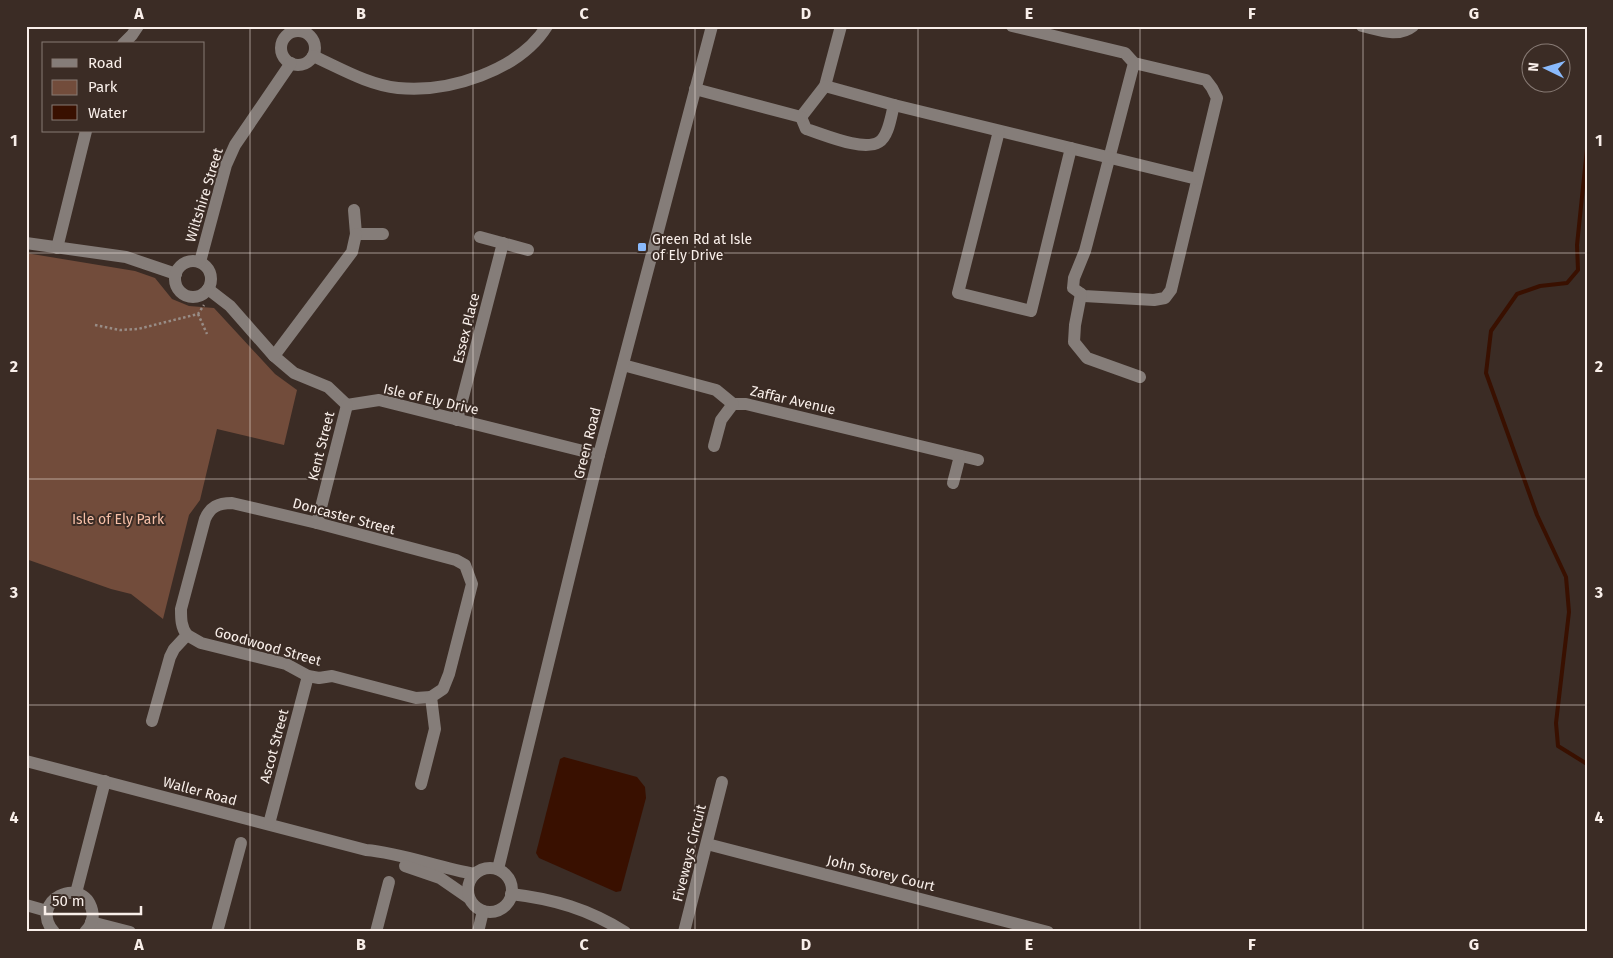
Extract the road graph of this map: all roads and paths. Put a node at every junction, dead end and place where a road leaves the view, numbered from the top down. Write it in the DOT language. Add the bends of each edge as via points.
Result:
graph roads {
  1 [pos="138,26"];
  2 [pos="547,26"];
  3 [pos="712,26"];
  4 [pos="1012,26"];
  5 [pos="1362,26"];
  6 [pos="1413,26"];
  7 [pos="836,27"];
  8 [pos="304,29"];
  9 [pos="125,42"];
  10 [pos="313,56"];
  11 [pos="291,63"];
  12 [pos="1134,63"];
  13 [pos="825,86"];
  14 [pos="695,90"];
  15 [pos="894,105"];
  16 [pos="801,117"];
  17 [pos="999,131"];
  18 [pos="86,132"];
  19 [pos="1071,148"];
  20 [pos="1108,157"];
  21 [pos="1197,179"];
  22 [pos="354,210"];
  23 [pos="356,234"];
  24 [pos="383,234"];
  25 [pos="480,237"];
  26 [pos="26,243"];
  27 [pos="503,243"];
  28 [pos="57,248"];
  29 [pos="528,250"];
  30 [pos="200,262"];
  31 [pos="176,274"];
  32 [pos="208,289"];
  33 [pos="1081,294"];
  34 [pos="204,305"];
  35 [pos="198,314"];
  36 [pos="96,326"];
  37 [pos="207,334"];
  38 [pos="274,356"];
  39 [pos="623,365"];
  40 [pos="1140,377"];
  41 [pos="733,404"];
  42 [pos="347,405"];
  43 [pos="457,420"];
  44 [pos="714,446"];
  45 [pos="599,455"];
  46 [pos="960,456"];
  47 [pos="978,460"];
  48 [pos="953,483"];
  49 [pos="317,523"];
  50 [pos="187,635"];
  51 [pos="308,676"];
  52 [pos="431,697"];
  53 [pos="152,722"];
  54 [pos="26,761"];
  55 [pos="105,781"];
  56 [pos="722,782"];
  57 [pos="421,784"];
  58 [pos="269,824"];
  59 [pos="241,843"];
  60 [pos="707,844"];
  61 [pos="366,850"];
  62 [pos="498,869"];
  63 [pos="475,874"];
  64 [pos="389,882"];
  65 [pos="76,893"];
  66 [pos="512,894"];
  67 [pos="469,898"];
  68 [pos="26,905"];
  69 [pos="47,911"];
  70 [pos="483,911"];
  71 [pos="88,927"];
  72 [pos="54,932"];
  73 [pos="130,932"];
  74 [pos="217,932"];
  75 [pos="376,932"];
  76 [pos="478,932"];
  77 [pos="625,932"];
  78 [pos="684,932"];
  79 [pos="1048,932"];
  1 -- 9 [label="street"];
  2 -- 10 [label="street" via="527,48 506,64 484,76 455,85 398,88 369,82"];
  3 -- 14 [label="street, Green Road"];
  4 -- 12 [label="street" via="1125,53"];
  5 -- 6 [label="street" via="1399,32"];
  7 -- 13 [label="street"];
  8 -- 10 [label="street" via="313,42"];
  8 -- 11 [label="street" via="291,33 282,42 282,54"];
  10 -- 11 [label="street" via="303,64"];
  11 -- 30 [label="street, Wiltshire Street" via="235,144 226,165"];
  12 -- 20 [label="street"];
  12 -- 21 [label="street" via="1206,80 1212,88 1216,98"];
  13 -- 15 [label="street"];
  13 -- 16 [label="street"];
  14 -- 16 [label="street"];
  14 -- 39 [label="street, Green Road"];
  15 -- 16 [label="street" via="885,134 879,142 861,146 806,129"];
  15 -- 17 [label="street"];
  17 -- 19 [label="street"];
  17 -- 19 [label="street" via="958,293 1031,311"];
  18 -- 28 [label="street"];
  19 -- 20 [label="street"];
  20 -- 21 [label="street"];
  20 -- 33 [label="street" via="1085,250 1074,278 1073,288"];
  21 -- 33 [label="street" via="1171,290 1165,298 1154,300"];
  22 -- 23 [label="street"];
  23 -- 24 [label="street"];
  23 -- 38 [label="street" via="352,252"];
  25 -- 27 [label="street"];
  26 -- 28 [label="street"];
  27 -- 29 [label="street"];
  27 -- 43 [label="street, Essex Place"];
  28 -- 31 [label="street" via="126,257"];
  30 -- 31 [label="street" via="185,263"];
  30 -- 32 [label="street" via="210,274"];
  31 -- 32 [label="street" via="177,287 186,296 199,296"];
  32 -- 38 [label="street" via="230,306"];
  33 -- 40 [label="street" via="1074,342 1086,358"];
  34 -- 35 [label="path"];
  35 -- 36 [label="path" via="138,329"];
  35 -- 37 [label="path"];
  38 -- 42 [label="street" via="294,373 328,387"];
  39 -- 41 [label="street, Zaffar Avenue" via="716,390"];
  39 -- 45 [label="street, Green Road"];
  41 -- 44 [label="street" via="721,420"];
  41 -- 46 [label="street, Zaffar Avenue" via="746,404"];
  42 -- 43 [label="street, Isle of Ely Drive" via="379,400"];
  42 -- 49 [label="street, Kent Street"];
  43 -- 45 [label="street, Isle of Ely Drive"];
  45 -- 62 [label="street, Green Road"];
  46 -- 47 [label="street, Zaffar Avenue"];
  46 -- 48 [label="street"];
  49 -- 50 [label="street, Doncaster Street" via="232,503 223,503 209,510 181,609 180,620"];
  49 -- 52 [label="street, Doncaster Street" via="465,565 472,584 468,602 449,674 443,689"];
  50 -- 51 [label="street, Goodwood Street" via="201,643 286,664"];
  50 -- 53 [label="street" via="170,657"];
  51 -- 52 [label="street, Goodwood Street" via="332,676 416,698"];
  51 -- 58 [label="street, Ascot Street"];
  52 -- 57 [label="street" via="435,729"];
  54 -- 55 [label="street, Waller Road"];
  55 -- 58 [label="street, Waller Road"];
  55 -- 65 [label="street"];
  56 -- 60 [label="street, Fiveways Circuit"];
  58 -- 61 [label="street, Waller Road"];
  59 -- 74 [label="street"];
  60 -- 78 [label="street, Fiveways Circuit"];
  60 -- 79 [label="street, John Storey Court"];
  61 -- 63 [label="street, Waller Road" via="389,852"];
  61 -- 67 [label="street, Waller Road" via="385,860 440,878"];
  62 -- 63 [label="street" via="486,868"];
  62 -- 66 [label="street" via="508,877"];
  63 -- 67 [label="street" via="468,885"];
  64 -- 75 [label="street"];
  65 -- 69 [label="street" via="61,894"];
  65 -- 71 [label="street" via="91,908"];
  66 -- 70 [label="street" via="501,909"];
  66 -- 77 [label="street" via="577,908"];
  67 -- 70 [label="street"];
  68 -- 69 [label="street"];
  69 -- 72 [label="street"];
  70 -- 76 [label="street"];
  71 -- 73 [label="street"];
}
